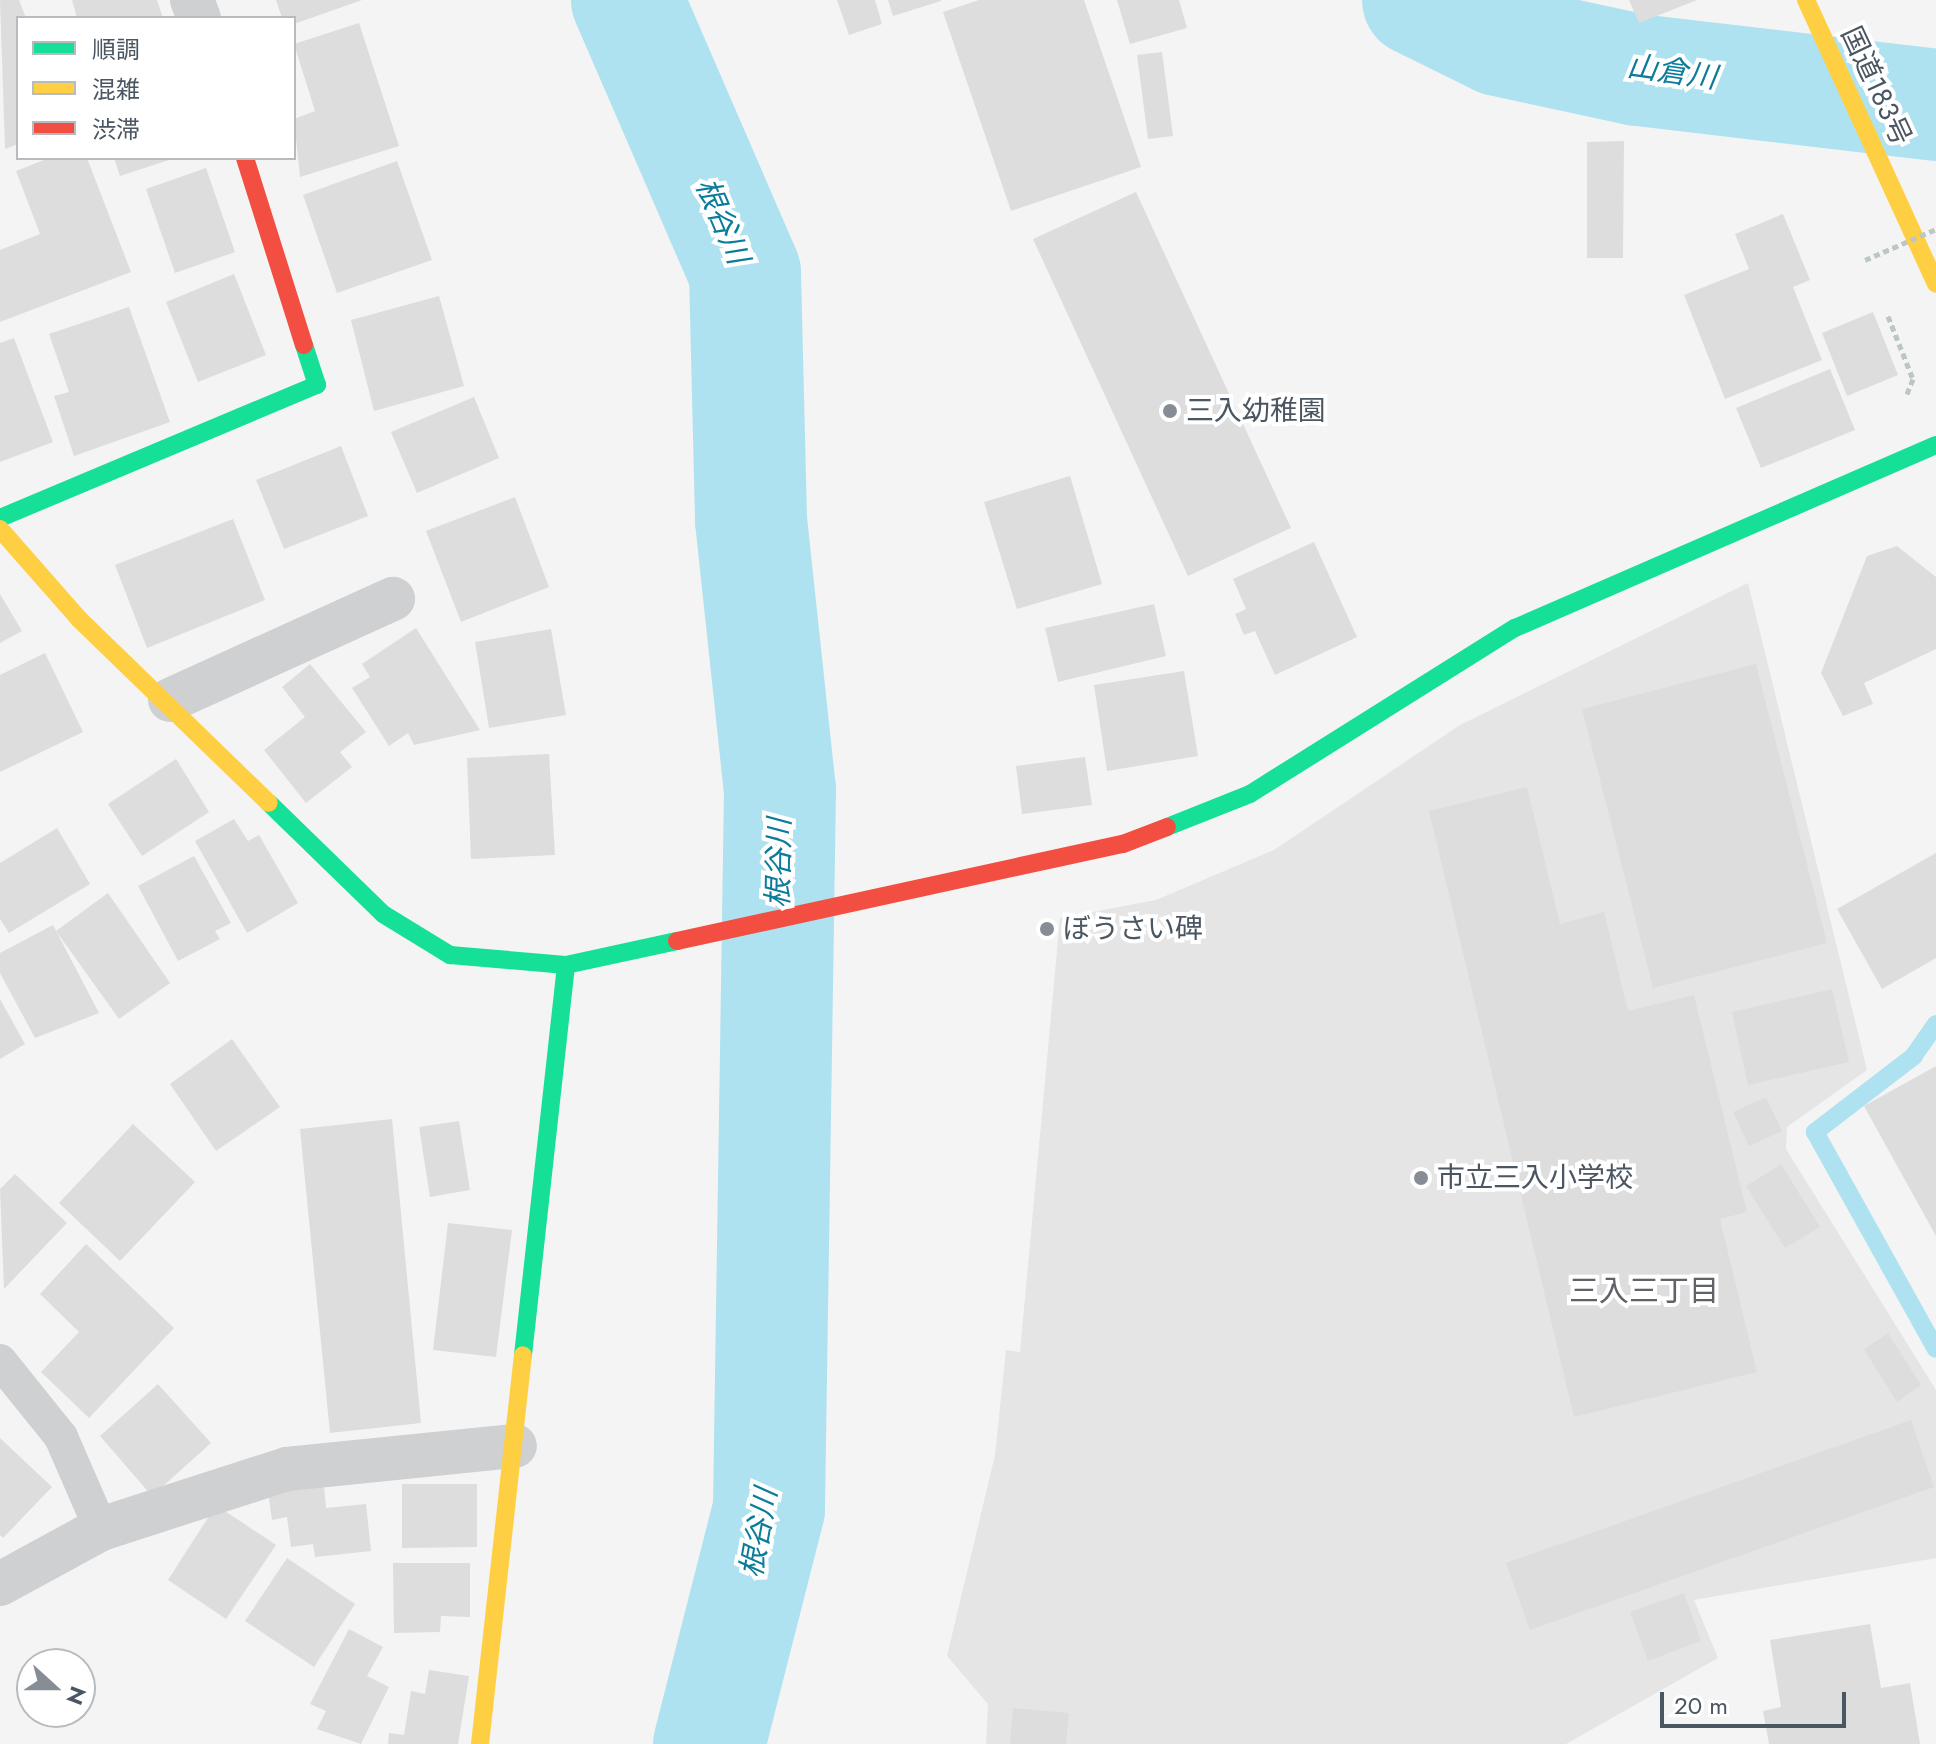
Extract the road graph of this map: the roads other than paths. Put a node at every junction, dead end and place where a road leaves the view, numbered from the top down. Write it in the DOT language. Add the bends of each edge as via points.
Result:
graph roads {
  1 [pos="1806,0"];
  2 [pos="246,160"];
  3 [pos="1936,284"];
  4 [pos="1936,445"];
  5 [pos="0,518"];
  6 [pos="0,529"];
  7 [pos="393,599"];
  8 [pos="170,700"];
  9 [pos="566,965"];
  10 [pos="0,1361"];
  11 [pos="515,1446"];
  12 [pos="101,1529"];
  13 [pos="0,1584"];
  14 [pos="480,1744"];
  1 -- 3 [label="main road, 国道183号"];
  2 -- 5 [label="main road" via="317,385"];
  4 -- 9 [label="main road" via="1515,628 1250,794 1123,844"];
  6 -- 8 [label="main road" via="79,619"];
  7 -- 8 [label="street"];
  8 -- 9 [label="main road" via="383,914 450,955"];
  9 -- 11 [label="main road"];
  10 -- 12 [label="lane" via="61,1437"];
  11 -- 12 [label="street" via="287,1469"];
  11 -- 14 [label="main road"];
  12 -- 13 [label="street"];
}
